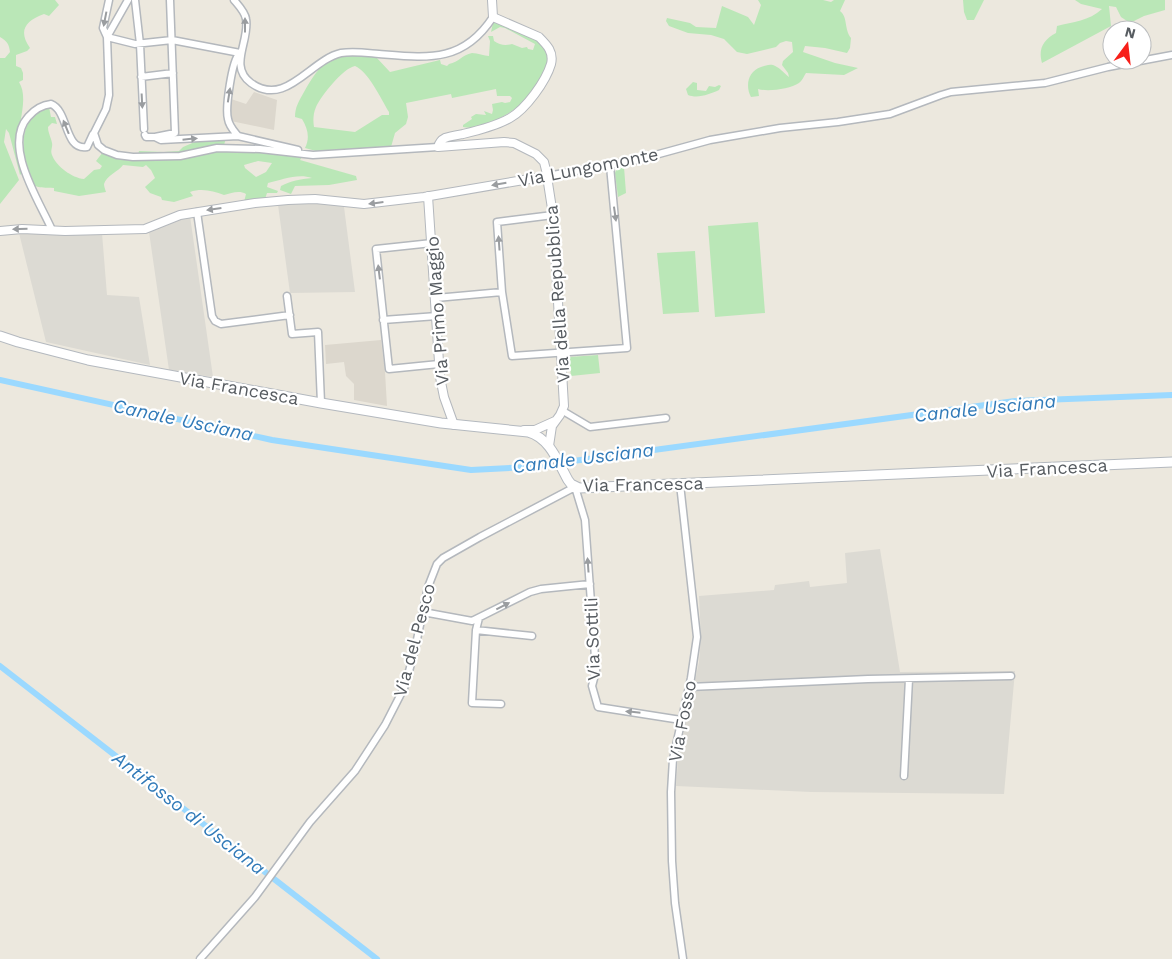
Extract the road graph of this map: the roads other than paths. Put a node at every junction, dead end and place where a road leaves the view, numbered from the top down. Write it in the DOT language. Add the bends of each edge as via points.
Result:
graph roads {
  1 [pos="109,0"];
  2 [pos="128,0"];
  3 [pos="135,0"];
  4 [pos="170,0"];
  5 [pos="234,0"];
  6 [pos="492,0"];
  7 [pos="493,17"];
  8 [pos="107,37"];
  9 [pos="172,40"];
  10 [pos="140,44"];
  11 [pos="240,53"];
  12 [pos="1172,55"];
  13 [pos="173,73"];
  14 [pos="141,77"];
  15 [pos="94,133"];
  16 [pos="238,136"];
  17 [pos="155,137"];
  18 [pos="438,147"];
  19 [pos="313,155"];
  20 [pos="610,166"];
  21 [pos="548,176"];
  22 [pos="426,197"];
  23 [pos="197,212"];
  24 [pos="552,215"];
  25 [pos="52,230"];
  26 [pos="0,231"];
  27 [pos="432,243"];
  28 [pos="502,292"];
  29 [pos="287,296"];
  30 [pos="436,298"];
  31 [pos="290,315"];
  32 [pos="437,316"];
  33 [pos="383,320"];
  34 [pos="0,336"];
  35 [pos="561,352"];
  36 [pos="439,364"];
  37 [pos="321,403"];
  38 [pos="563,411"];
  39 [pos="666,418"];
  40 [pos="454,424"];
  41 [pos="551,424"];
  42 [pos="523,430"];
  43 [pos="540,438"];
  44 [pos="549,446"];
  45 [pos="1172,462"];
  46 [pos="571,484"];
  47 [pos="680,484"];
  48 [pos="590,584"];
  49 [pos="423,612"];
  50 [pos="479,618"];
  51 [pos="476,630"];
  52 [pos="532,636"];
  53 [pos="1011,676"];
  54 [pos="909,679"];
  55 [pos="689,687"];
  56 [pos="501,704"];
  57 [pos="681,720"];
  58 [pos="904,776"];
  59 [pos="200,959"];
  60 [pos="683,959"];
  1 -- 8 [label="street, one-way" via="104,28"];
  2 -- 8 [label="street"];
  3 -- 10 [label="street"];
  4 -- 9 [label="street"];
  11 -- 5 [label="street, one-way" via="246,22"];
  6 -- 7 [label="street"];
  7 -- 11 [label="street" via="477,38 456,51 430,57 359,52 337,54 291,85 274,90 258,87 246,79 241,70"];
  7 -- 18 [label="street" via="540,37 551,52 548,70 528,102 512,117 494,126 445,138"];
  8 -- 10 [label="street"];
  8 -- 15 [label="street" via="109,95"];
  9 -- 10 [label="street"];
  9 -- 11 [label="street"];
  9 -- 13 [label="street"];
  10 -- 14 [label="street"];
  16 -- 11 [label="street, one-way" via="229,125 227,111 236,56"];
  12 -- 20 [label="street, Via Lungomonte" via="1045,83 951,92 881,116 710,140"];
  13 -- 14 [label="street"];
  13 -- 17 [label="street" via="175,133"];
  14 -- 17 [label="street, Via della Repubblica, one-way" via="144,132 146,137"];
  15 -- 19 [label="street, Via della Repubblica" via="98,145 104,150 133,157 180,156 217,148"];
  15 -- 25 [label="street, one-way" via="87,147 76,145 59,110 51,104 33,112 22,126 20,147 24,168"];
  17 -- 16 [label="street, Via della Repubblica, one-way" via="158,140 180,140"];
  16 -- 19 [label="street, Via della Repubblica"];
  18 -- 19 [label="street, Via della Repubblica"];
  18 -- 21 [label="street, Via della Repubblica" via="514,143 539,156"];
  20 -- 21 [label="street, Via Lungomonte"];
  20 -- 35 [label="street, one-way" via="627,348"];
  21 -- 22 [label="street, Via Lungomonte, one-way"];
  21 -- 24 [label="street, Via della Repubblica"];
  22 -- 23 [label="street, Via Lungomonte, one-way" via="364,204 288,200"];
  22 -- 27 [label="street, Via Primo Maggio"];
  23 -- 25 [label="street, Via Lungomonte" via="180,215 146,229"];
  23 -- 31 [label="street" via="215,321 221,324"];
  28 -- 24 [label="street, one-way" via="498,222"];
  24 -- 35 [label="street, Via della Repubblica"];
  25 -- 26 [label="street, Via Lungomonte, one-way" via="22,228"];
  27 -- 30 [label="street, Via Primo Maggio"];
  33 -- 27 [label="street, one-way" via="376,249"];
  28 -- 30 [label="street"];
  28 -- 35 [label="street" via="512,356"];
  29 -- 31 [label="street"];
  30 -- 32 [label="street, Via Primo Maggio"];
  31 -- 37 [label="street" via="292,334 318,332"];
  32 -- 33 [label="street"];
  32 -- 36 [label="street, Via Primo Maggio"];
  33 -- 36 [label="street" via="389,369"];
  34 -- 37 [label="main road, Via Francesca" via="88,360"];
  35 -- 38 [label="street, Via della Repubblica"];
  36 -- 40 [label="street, Via Primo Maggio" via="443,392"];
  37 -- 40 [label="main road, Via Francesca"];
  38 -- 39 [label="street" via="590,427"];
  38 -- 41 [label="street"];
  40 -- 42 [label="main road, Via Francesca"];
  41 -- 42 [label="street" via="535,430"];
  41 -- 43 [label="street"];
  41 -- 44 [label="street"];
  42 -- 43 [label="main road, Via Francesca"];
  43 -- 44 [label="main road, Via Francesca"];
  44 -- 46 [label="main road, Via Francesca"];
  45 -- 47 [label="main road, Via Francesca"];
  46 -- 47 [label="main road, Via Francesca" via="586,488"];
  48 -- 46 [label="street, Via Sottili, one-way" via="585,520"];
  46 -- 49 [label="street, Via del Pesco" via="443,558 431,577"];
  47 -- 55 [label="street, Via Fosso" via="697,637"];
  50 -- 48 [label="street, one-way" via="530,592"];
  57 -- 48 [label="street, Via Sottili, one-way" via="598,708 592,686 596,671"];
  49 -- 50 [label="street" via="472,621"];
  49 -- 59 [label="street, Via del Pesco" via="405,686 385,725 354,772 310,822 255,898"];
  50 -- 51 [label="street"];
  51 -- 52 [label="street"];
  51 -- 56 [label="street" via="472,703"];
  53 -- 54 [label="street"];
  54 -- 55 [label="street"];
  54 -- 58 [label="street"];
  55 -- 57 [label="street, Via Fosso"];
  57 -- 60 [label="street, Via Fosso" via="673,759 672,861"];
}
